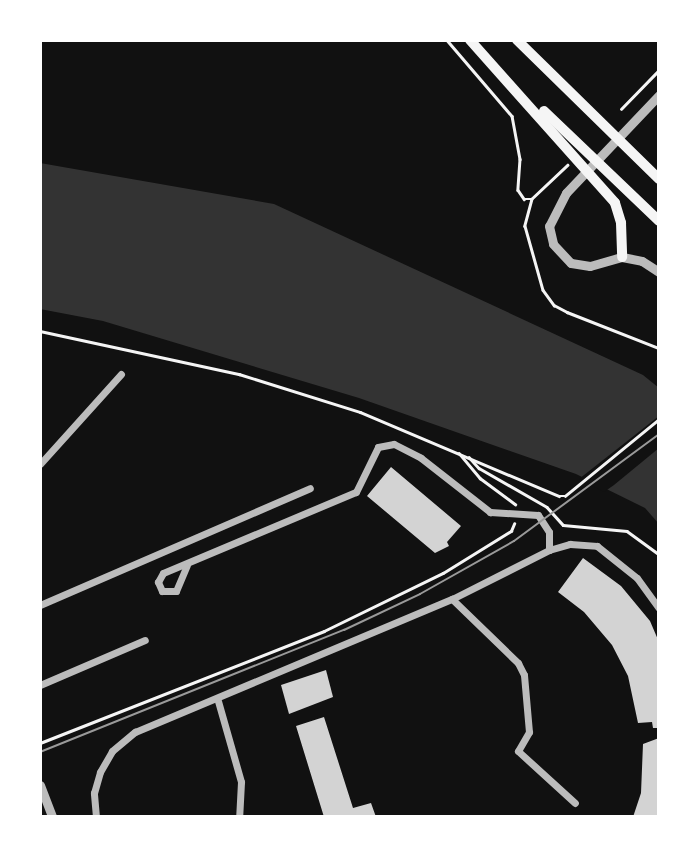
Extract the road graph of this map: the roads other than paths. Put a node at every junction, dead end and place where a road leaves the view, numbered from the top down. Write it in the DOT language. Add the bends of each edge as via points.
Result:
graph roads {
  1 [pos="471,40"];
  2 [pos="517,40"];
  3 [pos="659,95"];
  4 [pos="545,116"];
  5 [pos="659,179"];
  6 [pos="659,221"];
  7 [pos="622,257"];
  8 [pos="659,272"];
  9 [pos="121,374"];
  10 [pos="40,464"];
  11 [pos="310,488"];
  12 [pos="549,550"];
  13 [pos="187,565"];
  14 [pos="452,599"];
  15 [pos="40,605"];
  16 [pos="659,608"];
  17 [pos="145,640"];
  18 [pos="40,685"];
  19 [pos="218,701"];
  20 [pos="40,785"];
  21 [pos="575,803"];
  22 [pos="52,817"];
  23 [pos="96,817"];
  24 [pos="239,817"];
  1 -- 4 [label="main road"];
  2 -- 5 [label="main road"];
  3 -- 7 [label="street" via="566,193 550,226 553,244 571,263 590,266"];
  4 -- 6 [label="main road"];
  4 -- 7 [label="main road" via="619,214"];
  7 -- 8 [label="street" via="642,261"];
  9 -- 10 [label="street"];
  11 -- 15 [label="street"];
  12 -- 13 [label="street" via="550,532 541,519 516,512 490,512 421,458 394,444 378,447 356,492"];
  12 -- 14 [label="street"];
  12 -- 16 [label="street" via="570,544 597,546 637,578"];
  13 -- 13 [label="street" via="176,591 162,591 158,582 163,573"];
  14 -- 19 [label="street"];
  14 -- 21 [label="street" via="518,663 524,675 529,732 518,751"];
  17 -- 18 [label="street"];
  19 -- 23 [label="street" via="135,732 112,751 94,793"];
  19 -- 24 [label="street" via="241,782"];
  20 -- 22 [label="street"];
}
